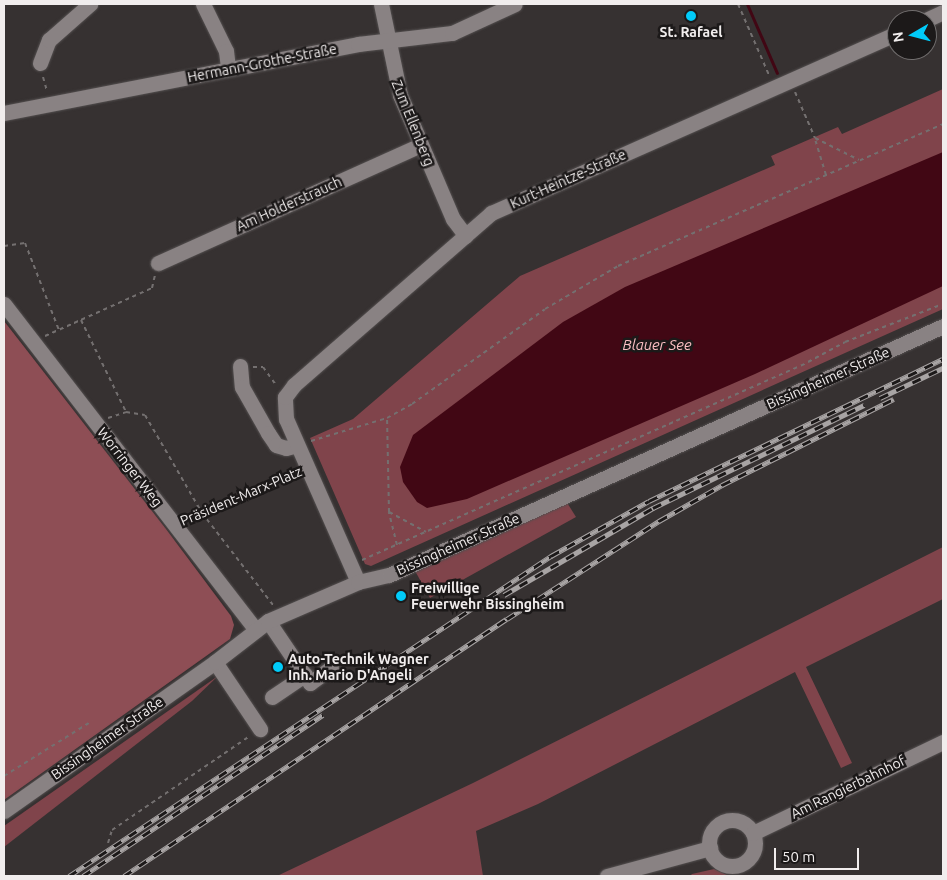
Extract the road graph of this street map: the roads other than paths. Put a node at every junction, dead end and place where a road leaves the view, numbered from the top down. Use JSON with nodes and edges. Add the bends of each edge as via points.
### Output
{"nodes":[{"id":1,"x":90,"y":4,"type":"edge"},
{"id":2,"x":203,"y":4,"type":"edge"},
{"id":3,"x":381,"y":4,"type":"edge"},
{"id":4,"x":514,"y":4,"type":"edge"},
{"id":5,"x":887,"y":37,"type":"edge"},
{"id":6,"x":390,"y":42,"type":"junction"},
{"id":7,"x":40,"y":63,"type":"road end"},
{"id":8,"x":228,"y":68,"type":"junction"},
{"id":9,"x":4,"y":112,"type":"edge"},
{"id":10,"x":421,"y":145,"type":"junction"},
{"id":11,"x":466,"y":236,"type":"junction"},
{"id":12,"x":158,"y":263,"type":"road end"},
{"id":13,"x":4,"y":304,"type":"edge"},
{"id":14,"x":943,"y":326,"type":"edge"},
{"id":15,"x":240,"y":366,"type":"road end"},
{"id":16,"x":285,"y":397,"type":"joint"},
{"id":17,"x":297,"y":445,"type":"junction"},
{"id":18,"x":358,"y":582,"type":"junction"},
{"id":19,"x":268,"y":622,"type":"junction"},
{"id":20,"x":215,"y":662,"type":"junction"},
{"id":21,"x":331,"y":668,"type":"dead end"},
{"id":22,"x":304,"y":675,"type":"junction"},
{"id":23,"x":272,"y":697,"type":"dead end"},
{"id":24,"x":260,"y":729,"type":"road end"},
{"id":25,"x":943,"y":742,"type":"edge"},
{"id":26,"x":4,"y":811,"type":"edge"},
{"id":27,"x":753,"y":833,"type":"junction"},
{"id":28,"x":710,"y":848,"type":"junction"},
{"id":29,"x":745,"y":870,"type":"edge"},
{"id":30,"x":607,"y":876,"type":"edge"}],
"edges":[{"from":1,"to":7,"type":"street","via":[[49,40]]},
{"from":2,"to":8,"type":"street","via":[[226,51]]},
{"from":3,"to":6,"type":"street","name":"Zum Ellenberg"},
{"from":4,"to":6,"type":"street","name":"Hermann-Grothe-Straße","via":[[452,33]]},
{"from":5,"to":11,"type":"street","name":"Kurt-Heintze-Straße","via":[[491,214]]},
{"from":6,"to":8,"type":"street","name":"Hermann-Grothe-Straße","via":[[358,44]]},
{"from":6,"to":10,"type":"street","name":"Zum Ellenberg","via":[[395,78]]},
{"from":8,"to":9,"type":"street","name":"Hermann-Grothe-Straße"},
{"from":10,"to":11,"type":"street","name":"Zum Ellenberg","via":[[453,219]]},
{"from":10,"to":12,"type":"street","name":"Am Holderstrauch"},
{"from":11,"to":16,"type":"street","name":"Kurt-Heintze-Straße","via":[[294,385]]},
{"from":13,"to":19,"type":"street","name":"Worringer Weg","via":[[174,525]]},
{"from":14,"to":18,"type":"street","name":"Bissingheimer Straße","via":[[389,575]]},
{"from":15,"to":17,"type":"street","name":"Präsident-Marx-Platz","via":[[242,386],[268,433],[276,444],[286,448]]},
{"from":16,"to":17,"type":"street","name":"Präsident-Marx-Platz","via":[[286,420]]},
{"from":17,"to":18,"type":"street","name":"Präsident-Marx-Platz"},
{"from":18,"to":19,"type":"street","name":"Bissingheimer Straße"},
{"from":19,"to":20,"type":"street","name":"Bissingheimer Straße"},
{"from":19,"to":22,"type":"street","name":"Worringer Weg"},
{"from":20,"to":24,"type":"street"},
{"from":20,"to":26,"type":"street","name":"Bissingheimer Straße"},
{"from":21,"to":22,"type":"street","via":[[310,683]]},
{"from":22,"to":23,"type":"street"},
{"from":25,"to":27,"type":"street","name":"Am Rangierbahnhof"},
{"from":27,"to":28,"type":"street","via":[[745,824],[728,821],[713,831]]},
{"from":27,"to":29,"type":"street","via":[[754,851]]},
{"from":28,"to":29,"type":"street","via":[[715,859]]},
{"from":28,"to":30,"type":"street"}]}
